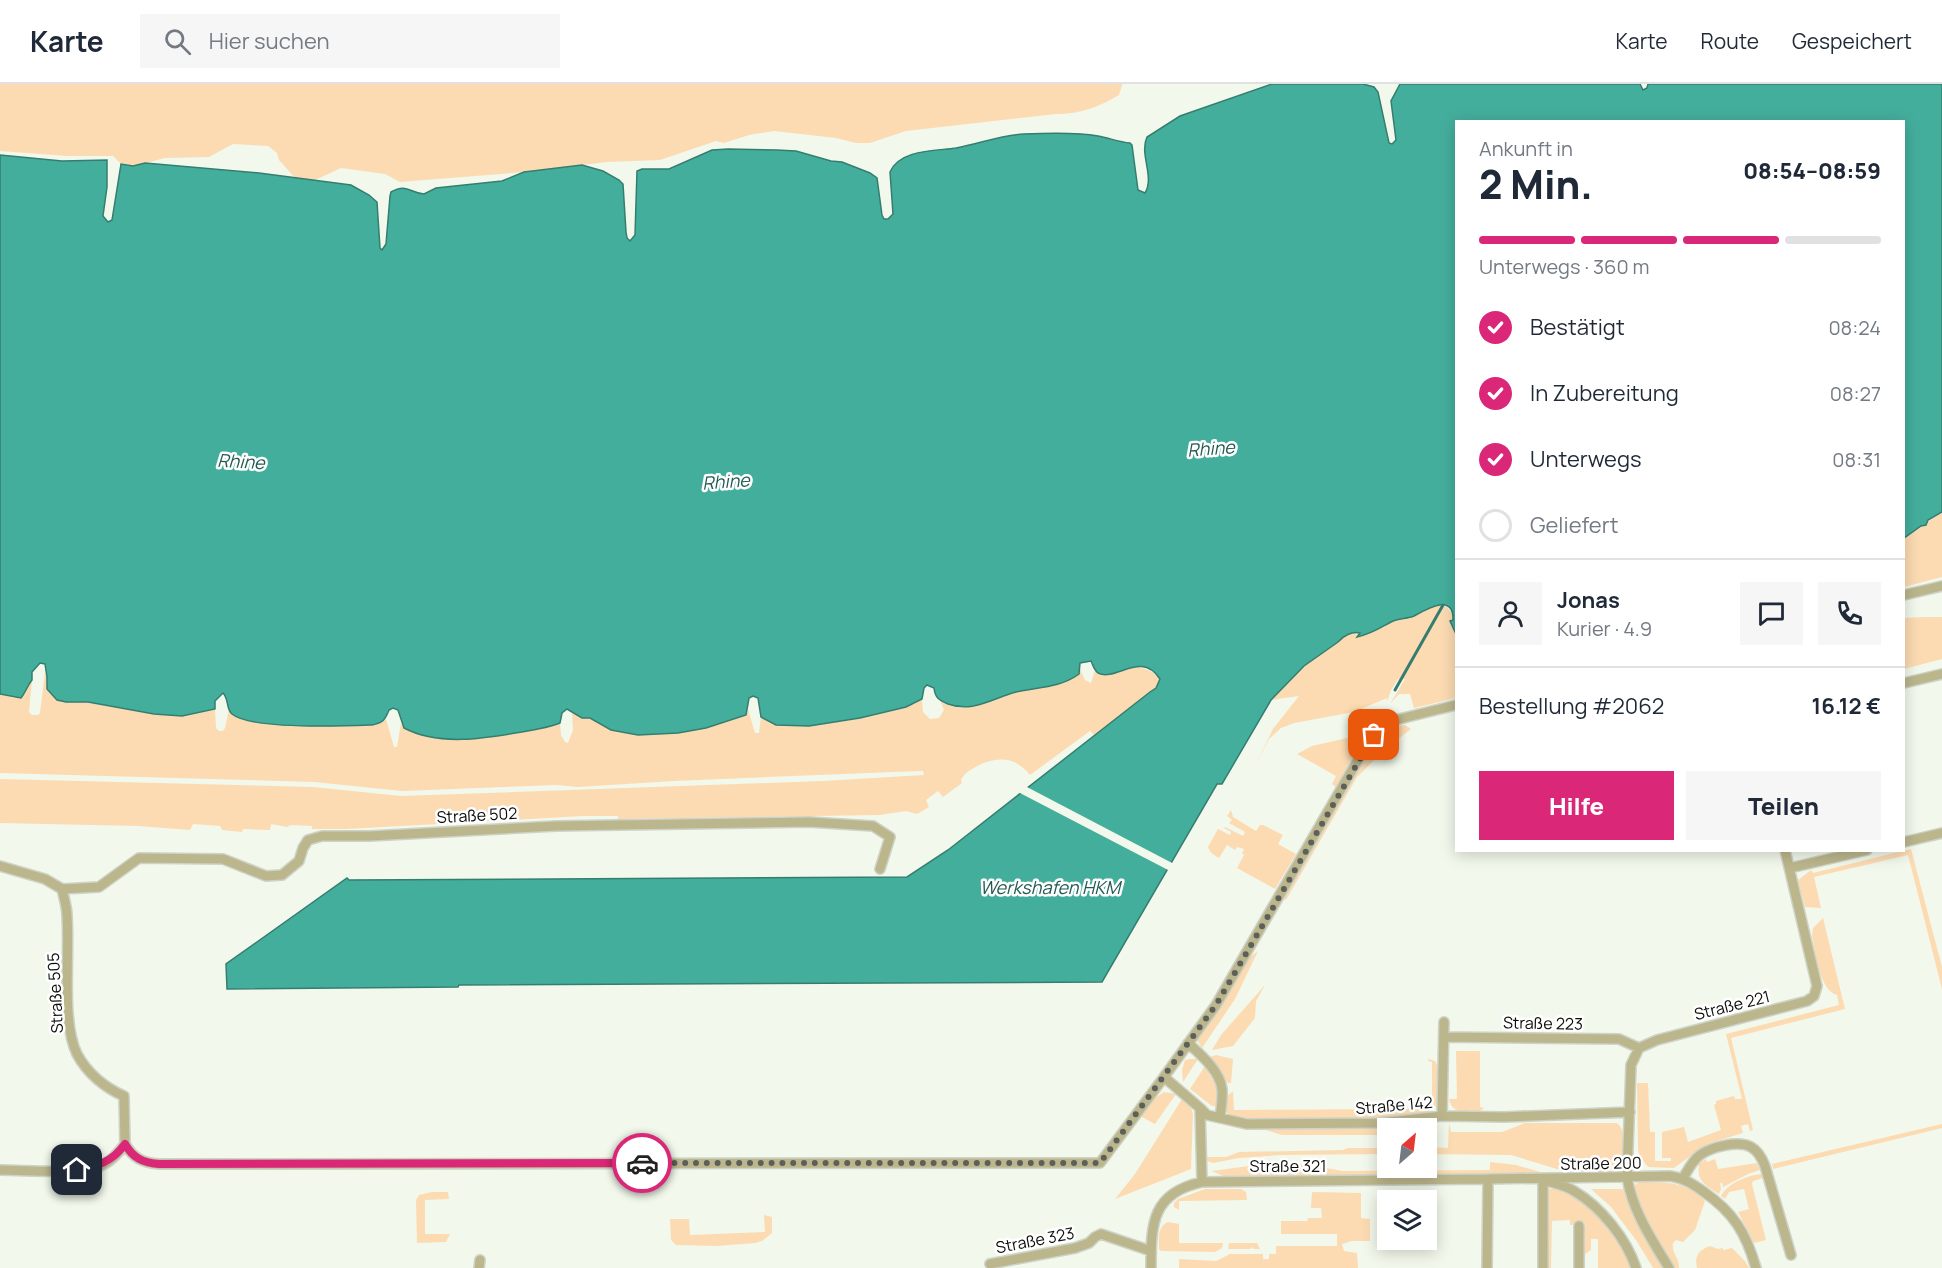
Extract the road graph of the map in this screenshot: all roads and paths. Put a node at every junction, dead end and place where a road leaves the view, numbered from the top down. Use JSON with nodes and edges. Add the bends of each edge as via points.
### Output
{"nodes":[{"id":1,"x":1942,"y":586,"type":"edge"},
{"id":2,"x":1905,"y":595,"type":"edge"},
{"id":3,"x":1942,"y":674,"type":"edge"},
{"id":4,"x":1905,"y":683,"type":"edge"},
{"id":5,"x":1455,"y":705,"type":"edge"},
{"id":6,"x":1942,"y":833,"type":"edge"},
{"id":7,"x":1905,"y":842,"type":"edge"},
{"id":8,"x":1786,"y":852,"type":"edge"},
{"id":9,"x":1858,"y":852,"type":"edge"},
{"id":10,"x":0,"y":866,"type":"edge"},
{"id":11,"x":1790,"y":868,"type":"junction"},
{"id":12,"x":880,"y":869,"type":"dead end"},
{"id":13,"x":62,"y":889,"type":"junction"},
{"id":14,"x":1444,"y":1022,"type":"dead end"},
{"id":15,"x":1444,"y":1037,"type":"junction"},
{"id":16,"x":1188,"y":1043,"type":"junction"},
{"id":17,"x":1640,"y":1048,"type":"junction"},
{"id":18,"x":1164,"y":1077,"type":"junction"},
{"id":19,"x":1200,"y":1108,"type":"junction"},
{"id":20,"x":1630,"y":1112,"type":"junction"},
{"id":21,"x":1442,"y":1116,"type":"junction"},
{"id":22,"x":1220,"y":1118,"type":"junction"},
{"id":23,"x":125,"y":1144,"type":"junction"},
{"id":24,"x":0,"y":1170,"type":"edge"},
{"id":25,"x":1627,"y":1178,"type":"junction"},
{"id":26,"x":1683,"y":1178,"type":"junction"},
{"id":27,"x":1488,"y":1179,"type":"junction"},
{"id":28,"x":1543,"y":1180,"type":"junction"},
{"id":29,"x":1202,"y":1182,"type":"junction"},
{"id":30,"x":1579,"y":1226,"type":"dead end"},
{"id":31,"x":1151,"y":1251,"type":"junction"},
{"id":32,"x":1791,"y":1255,"type":"dead end"},
{"id":33,"x":990,"y":1264,"type":"dead end"},
{"id":34,"x":1151,"y":1268,"type":"edge"},
{"id":35,"x":1487,"y":1268,"type":"edge"},
{"id":36,"x":1543,"y":1268,"type":"edge"},
{"id":37,"x":1579,"y":1268,"type":"edge"},
{"id":38,"x":1636,"y":1268,"type":"edge"},
{"id":39,"x":1669,"y":1268,"type":"edge"},
{"id":40,"x":1756,"y":1268,"type":"edge"}],
"edges":[{"from":1,"to":2,"type":"street"},
{"from":3,"to":4,"type":"street"},
{"from":5,"to":16,"type":"street","via":[[1383,723],[1216,1005]]},
{"from":6,"to":7,"type":"street"},
{"from":8,"to":11,"type":"street","name":"Straße 221"},
{"from":9,"to":11,"type":"street"},
{"from":10,"to":13,"type":"street","via":[[45,879]]},
{"from":11,"to":17,"type":"street","name":"Straße 221","via":[[1817,986],[1814,996]]},
{"from":12,"to":13,"type":"street","name":"Straße 502","via":[[890,837],[873,826],[809,822],[556,825],[322,836],[308,840],[299,861],[282,875],[266,876],[223,859],[139,858],[99,887]]},
{"from":13,"to":23,"type":"street","name":"Straße 505","via":[[67,914],[69,1018],[74,1042],[77,1053],[100,1083],[124,1096]]},
{"from":14,"to":15,"type":"street"},
{"from":15,"to":17,"type":"street","name":"Straße 223","via":[[1619,1039]]},
{"from":15,"to":21,"type":"street"},
{"from":16,"to":18,"type":"street"},
{"from":16,"to":22,"type":"street","via":[[1221,1081]]},
{"from":17,"to":20,"type":"street","via":[[1631,1065]]},
{"from":18,"to":19,"type":"street","name":"Straße 142"},
{"from":18,"to":23,"type":"street","via":[[1100,1163],[159,1164],[131,1155]]},
{"from":19,"to":22,"type":"street","name":"Straße 142","via":[[1206,1115]]},
{"from":19,"to":29,"type":"street"},
{"from":20,"to":21,"type":"street","name":"Straße 142"},
{"from":20,"to":25,"type":"street"},
{"from":21,"to":22,"type":"street","name":"Straße 142","via":[[1380,1124],[1247,1124]]},
{"from":23,"to":24,"type":"street","via":[[117,1155],[101,1165],[77,1170]]},
{"from":25,"to":26,"type":"street","name":"Straße 200"},
{"from":25,"to":28,"type":"street","name":"Straße 200"},
{"from":25,"to":39,"type":"street","via":[[1639,1214]]},
{"from":26,"to":32,"type":"street","via":[[1700,1155],[1714,1148],[1750,1146],[1760,1154],[1765,1166]]},
{"from":26,"to":40,"type":"street","via":[[1732,1216]]},
{"from":27,"to":28,"type":"street","name":"Straße 200"},
{"from":27,"to":29,"type":"street","name":"Straße 321"},
{"from":27,"to":35,"type":"street"},
{"from":28,"to":36,"type":"street"},
{"from":28,"to":38,"type":"street","via":[[1573,1189],[1606,1218]]},
{"from":29,"to":31,"type":"street","name":"Straße 321","via":[[1170,1194],[1161,1204],[1152,1231]]},
{"from":30,"to":37,"type":"street"},
{"from":31,"to":33,"type":"street","name":"Straße 323","via":[[1101,1234],[1075,1248]]},
{"from":31,"to":34,"type":"street","name":"Straße 321"}]}
